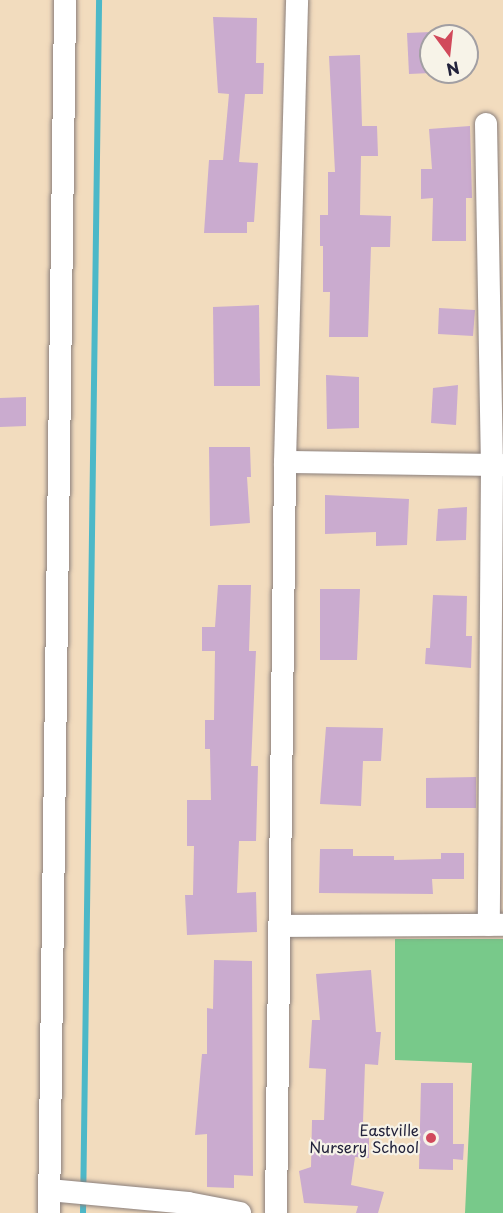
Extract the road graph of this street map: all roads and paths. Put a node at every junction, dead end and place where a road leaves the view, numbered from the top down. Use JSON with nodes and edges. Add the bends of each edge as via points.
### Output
{"nodes":[{"id":1,"x":65,"y":0,"type":"edge"},
{"id":2,"x":297,"y":0,"type":"edge"},
{"id":3,"x":486,"y":124,"type":"dead end"},
{"id":4,"x":285,"y":462,"type":"junction"},
{"id":5,"x":498,"y":465,"type":"edge"},
{"id":6,"x":496,"y":925,"type":"edge"},
{"id":7,"x":281,"y":926,"type":"junction"},
{"id":8,"x":55,"y":1191,"type":"junction"},
{"id":9,"x":49,"y":1213,"type":"edge"},
{"id":10,"x":240,"y":1213,"type":"edge"},
{"id":11,"x":276,"y":1213,"type":"edge"}],
"edges":[{"from":1,"to":8,"type":"street"},
{"from":2,"to":4,"type":"street"},
{"from":3,"to":5,"type":"street"},
{"from":4,"to":5,"type":"street"},
{"from":4,"to":7,"type":"street"},
{"from":5,"to":6,"type":"street"},
{"from":6,"to":7,"type":"street"},
{"from":7,"to":11,"type":"street"},
{"from":8,"to":9,"type":"street"},
{"from":8,"to":10,"type":"street","via":[[123,1196]]}]}
